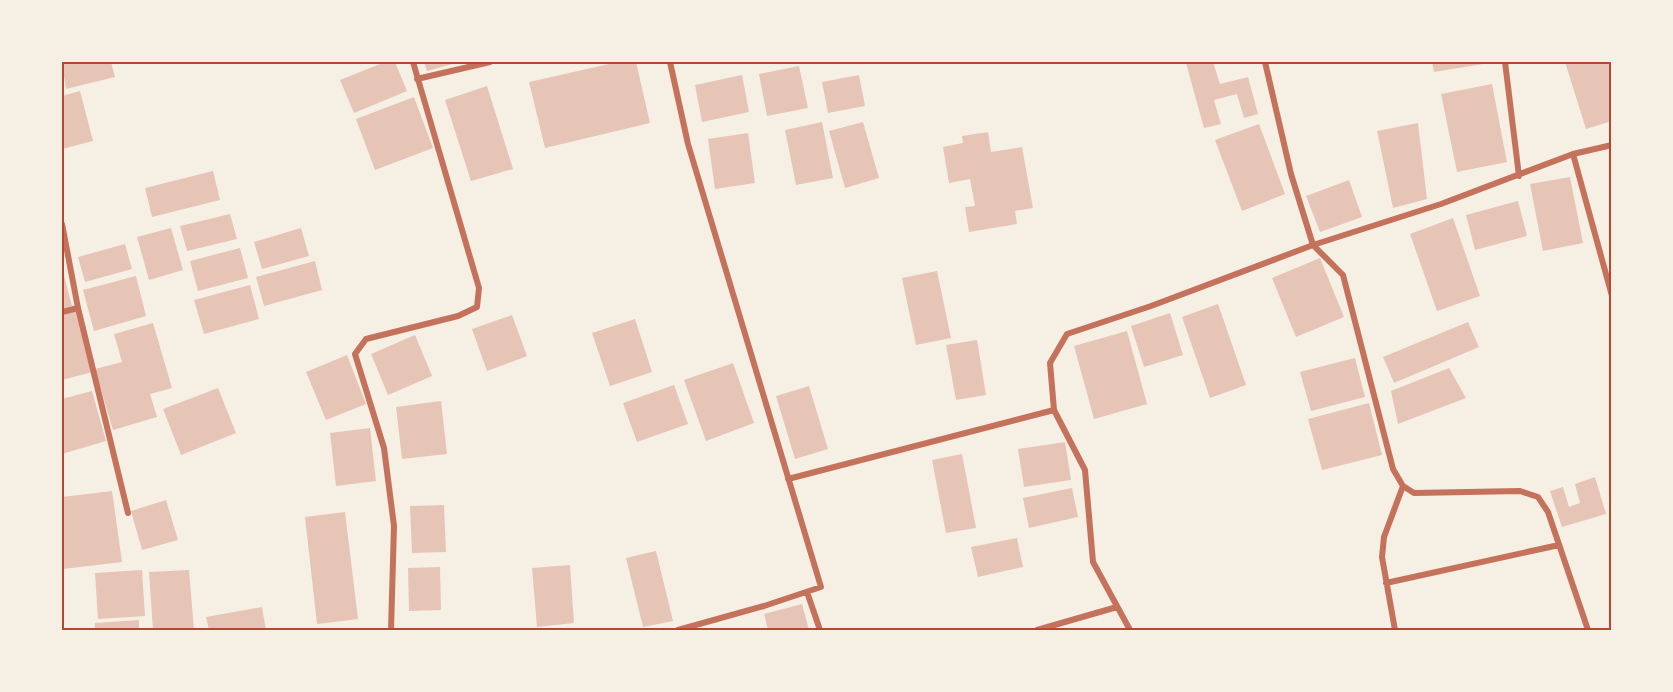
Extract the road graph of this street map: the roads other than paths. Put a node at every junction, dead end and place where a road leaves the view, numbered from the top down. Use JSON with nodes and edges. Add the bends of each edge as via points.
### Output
{"nodes":[{"id":1,"x":413,"y":62,"type":"edge"},
{"id":2,"x":490,"y":62,"type":"edge"},
{"id":3,"x":670,"y":62,"type":"edge"},
{"id":4,"x":1265,"y":62,"type":"edge"},
{"id":5,"x":1505,"y":62,"type":"edge"},
{"id":6,"x":417,"y":79,"type":"junction"},
{"id":7,"x":1611,"y":145,"type":"edge"},
{"id":8,"x":1573,"y":154,"type":"junction"},
{"id":9,"x":1519,"y":176,"type":"junction"},
{"id":10,"x":62,"y":224,"type":"edge"},
{"id":11,"x":1313,"y":245,"type":"junction"},
{"id":12,"x":1611,"y":296,"type":"edge"},
{"id":13,"x":78,"y":308,"type":"junction"},
{"id":14,"x":62,"y":312,"type":"edge"},
{"id":15,"x":1054,"y":410,"type":"junction"},
{"id":16,"x":788,"y":479,"type":"junction"},
{"id":17,"x":1403,"y":486,"type":"junction"},
{"id":18,"x":128,"y":513,"type":"dead end"},
{"id":19,"x":1559,"y":545,"type":"junction"},
{"id":20,"x":1386,"y":583,"type":"junction"},
{"id":21,"x":807,"y":592,"type":"junction"},
{"id":22,"x":1117,"y":607,"type":"junction"},
{"id":23,"x":391,"y":630,"type":"edge"},
{"id":24,"x":678,"y":630,"type":"edge"},
{"id":25,"x":820,"y":630,"type":"edge"},
{"id":26,"x":1037,"y":630,"type":"edge"},
{"id":27,"x":1130,"y":630,"type":"edge"},
{"id":28,"x":1395,"y":630,"type":"edge"},
{"id":29,"x":1588,"y":630,"type":"edge"}],
"edges":[{"from":1,"to":6,"type":"street"},
{"from":2,"to":6,"type":"street"},
{"from":3,"to":16,"type":"street","via":[[688,144]]},
{"from":4,"to":11,"type":"street","via":[[1291,174]]},
{"from":5,"to":9,"type":"street"},
{"from":6,"to":23,"type":"street","via":[[479,288],[477,307],[459,316],[366,339],[355,354],[384,448],[394,526]]},
{"from":7,"to":8,"type":"street"},
{"from":8,"to":9,"type":"street"},
{"from":8,"to":12,"type":"street"},
{"from":9,"to":11,"type":"street"},
{"from":10,"to":13,"type":"street"},
{"from":11,"to":15,"type":"street","via":[[1067,334],[1050,363]]},
{"from":11,"to":17,"type":"street","via":[[1343,275],[1394,470]]},
{"from":13,"to":14,"type":"street"},
{"from":13,"to":18,"type":"street"},
{"from":15,"to":16,"type":"street"},
{"from":15,"to":22,"type":"street","via":[[1085,470],[1093,562]]},
{"from":16,"to":21,"type":"street","via":[[821,586]]},
{"from":17,"to":19,"type":"street","via":[[1414,493],[1520,491],[1538,497],[1548,512]]},
{"from":17,"to":20,"type":"street","via":[[1384,537]]},
{"from":19,"to":20,"type":"street"},
{"from":19,"to":29,"type":"street"},
{"from":20,"to":28,"type":"street"},
{"from":21,"to":24,"type":"street"},
{"from":21,"to":25,"type":"street"},
{"from":22,"to":26,"type":"street"},
{"from":22,"to":27,"type":"street"}]}
